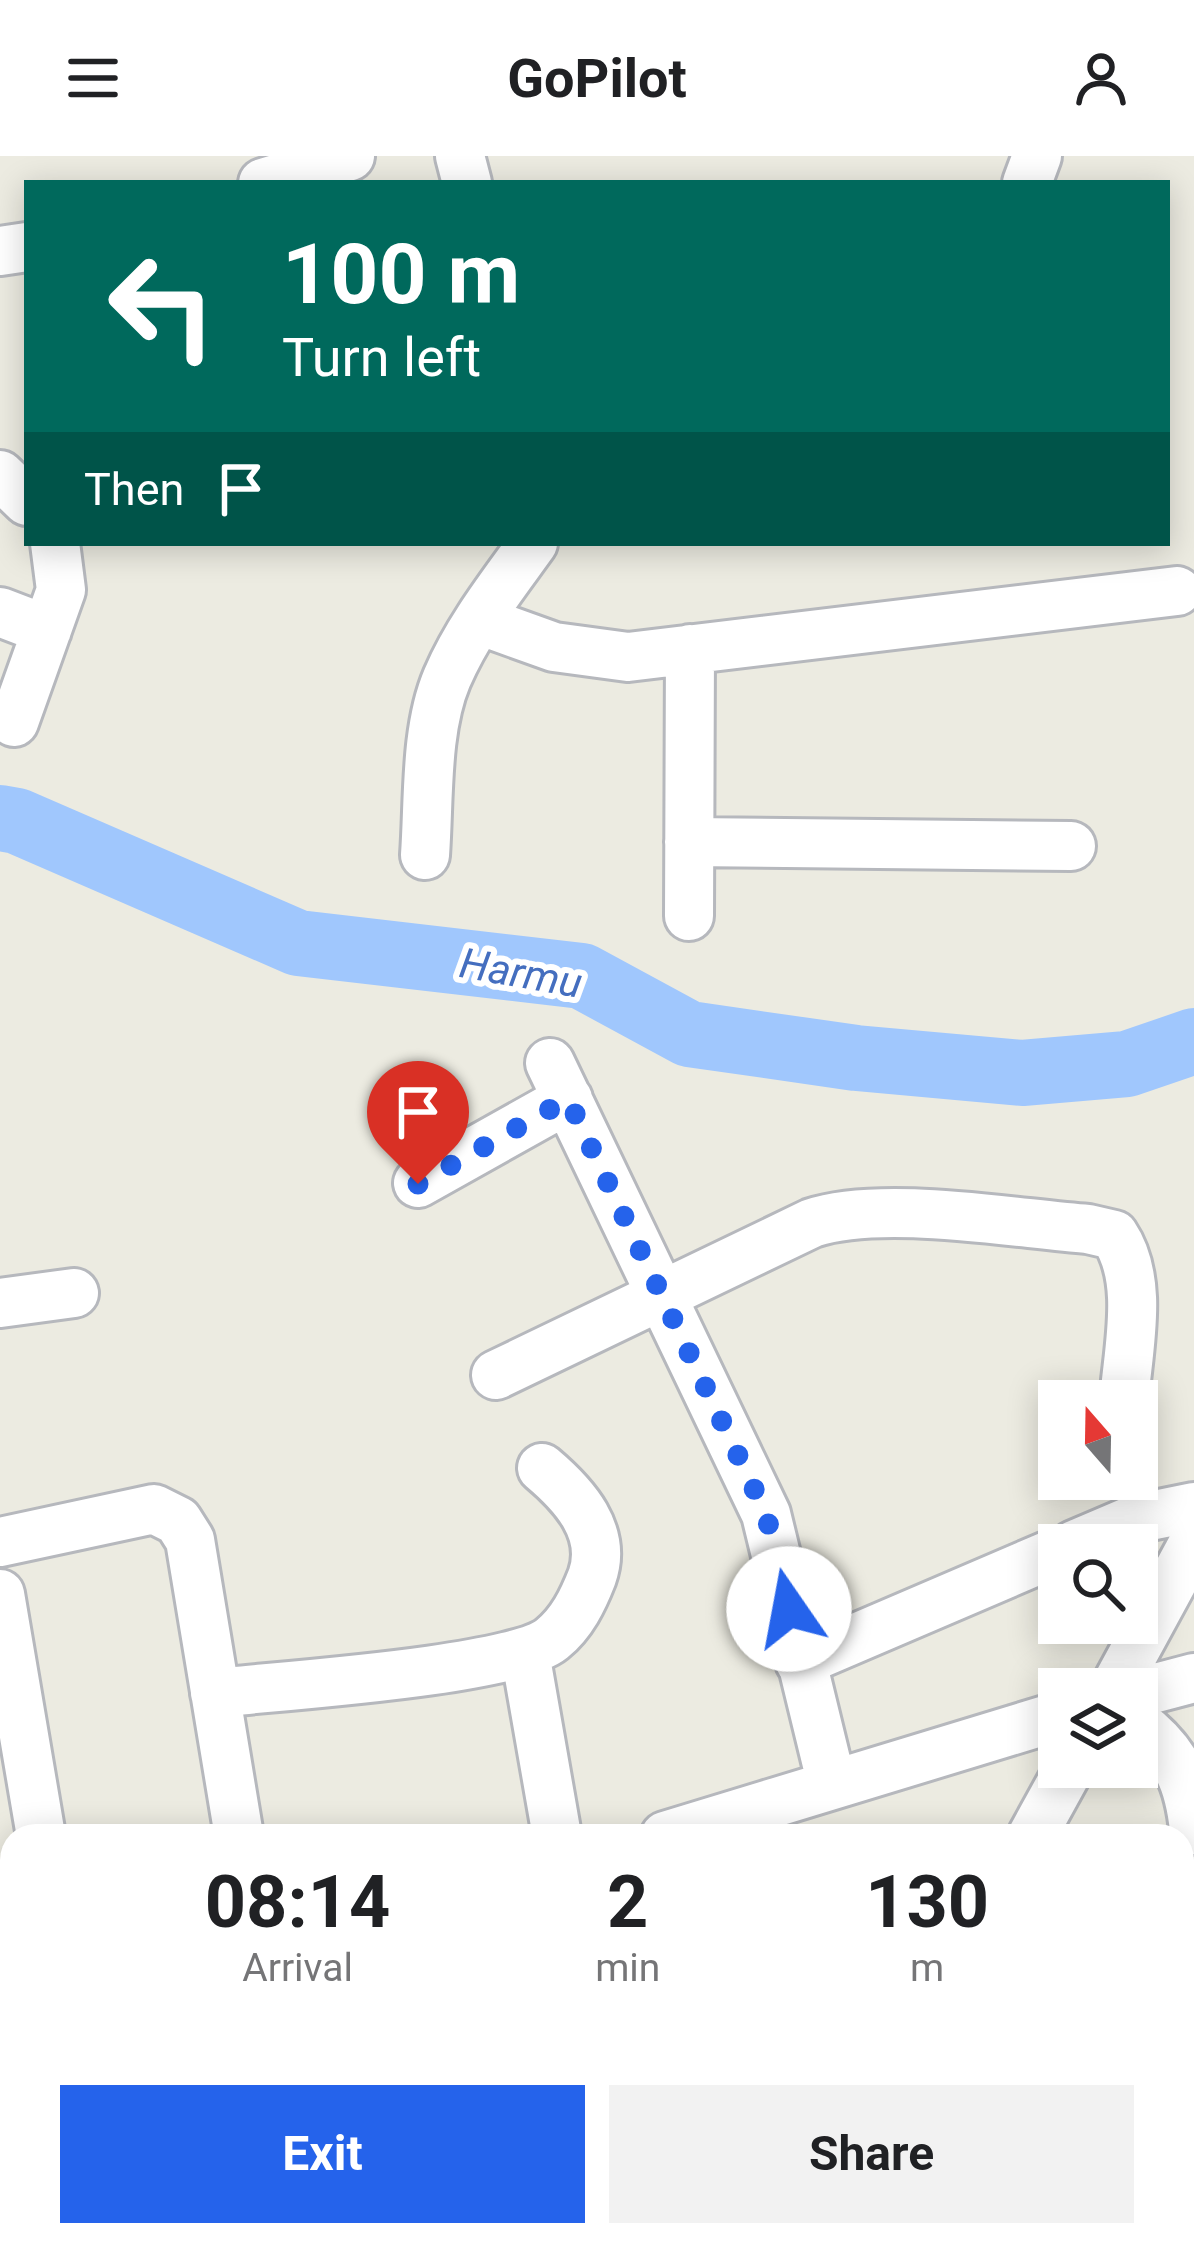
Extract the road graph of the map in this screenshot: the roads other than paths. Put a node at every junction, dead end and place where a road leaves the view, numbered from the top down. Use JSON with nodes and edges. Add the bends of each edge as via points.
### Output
{"nodes":[{"id":1,"x":350,"y":156,"type":"edge"},
{"id":2,"x":273,"y":180,"type":"edge"},
{"id":3,"x":0,"y":475,"type":"edge"},
{"id":4,"x":24,"y":498,"type":"edge"},
{"id":5,"x":55,"y":546,"type":"edge"},
{"id":6,"x":531,"y":546,"type":"edge"},
{"id":7,"x":1178,"y":592,"type":"dead end"},
{"id":8,"x":0,"y":612,"type":"edge"},
{"id":9,"x":479,"y":620,"type":"junction"},
{"id":10,"x":47,"y":630,"type":"junction"},
{"id":11,"x":690,"y":649,"type":"junction"},
{"id":12,"x":14,"y":722,"type":"dead end"},
{"id":13,"x":689,"y":842,"type":"junction"},
{"id":14,"x":1071,"y":846,"type":"dead end"},
{"id":15,"x":425,"y":855,"type":"dead end"},
{"id":16,"x":689,"y":916,"type":"dead end"},
{"id":17,"x":418,"y":1184,"type":"dead end"},
{"id":18,"x":74,"y":1293,"type":"dead end"},
{"id":19,"x":662,"y":1294,"type":"junction"},
{"id":20,"x":0,"y":1303,"type":"edge"},
{"id":21,"x":496,"y":1376,"type":"dead end"},
{"id":22,"x":1125,"y":1380,"type":"edge"},
{"id":23,"x":542,"y":1468,"type":"dead end"},
{"id":24,"x":1194,"y":1507,"type":"edge"},
{"id":25,"x":1128,"y":1524,"type":"edge"},
{"id":26,"x":0,"y":1542,"type":"edge"},
{"id":27,"x":1194,"y":1542,"type":"edge"},
{"id":28,"x":1038,"y":1561,"type":"edge"},
{"id":29,"x":0,"y":1594,"type":"edge"},
{"id":30,"x":525,"y":1653,"type":"junction"},
{"id":31,"x":800,"y":1662,"type":"junction"},
{"id":32,"x":1125,"y":1668,"type":"edge"},
{"id":33,"x":1194,"y":1678,"type":"edge"},
{"id":34,"x":1158,"y":1687,"type":"edge"},
{"id":35,"x":215,"y":1694,"type":"junction"},
{"id":36,"x":1038,"y":1722,"type":"edge"},
{"id":37,"x":1158,"y":1738,"type":"edge"},
{"id":38,"x":832,"y":1785,"type":"junction"},
{"id":39,"x":1058,"y":1788,"type":"edge"},
{"id":40,"x":39,"y":1824,"type":"edge"},
{"id":41,"x":237,"y":1824,"type":"edge"},
{"id":42,"x":555,"y":1824,"type":"edge"},
{"id":43,"x":707,"y":1824,"type":"edge"},
{"id":44,"x":1039,"y":1824,"type":"edge"},
{"id":45,"x":1193,"y":1824,"type":"edge"}],
"edges":[{"from":1,"to":2,"type":"street"},
{"from":3,"to":4,"type":"street"},
{"from":5,"to":10,"type":"street","via":[[62,590]]},
{"from":6,"to":9,"type":"street"},
{"from":7,"to":11,"type":"street"},
{"from":8,"to":10,"type":"street"},
{"from":9,"to":11,"type":"street","via":[[587,654]]},
{"from":9,"to":15,"type":"street","via":[[446,681]]},
{"from":10,"to":12,"type":"street"},
{"from":11,"to":13,"type":"street"},
{"from":13,"to":14,"type":"street"},
{"from":13,"to":16,"type":"street"},
{"from":17,"to":19,"type":"street","via":[[559,1081]]},
{"from":18,"to":20,"type":"street"},
{"from":19,"to":21,"type":"street"},
{"from":19,"to":22,"type":"street","via":[[844,1213],[1088,1229],[1114,1235],[1132,1274]]},
{"from":19,"to":31,"type":"street","via":[[766,1514]]},
{"from":23,"to":30,"type":"street","via":[[572,1494],[592,1527],[596,1564],[582,1604],[551,1640]]},
{"from":24,"to":25,"type":"street"},
{"from":26,"to":35,"type":"street","via":[[154,1509],[178,1521],[190,1540]]},
{"from":27,"to":32,"type":"street"},
{"from":28,"to":31,"type":"street"},
{"from":29,"to":40,"type":"street"},
{"from":30,"to":35,"type":"street"},
{"from":30,"to":42,"type":"street"},
{"from":31,"to":38,"type":"street"},
{"from":33,"to":34,"type":"street"},
{"from":35,"to":41,"type":"street"},
{"from":36,"to":38,"type":"street"},
{"from":37,"to":45,"type":"street","via":[[1178,1762]]},
{"from":38,"to":43,"type":"street"},
{"from":39,"to":44,"type":"street"}]}
